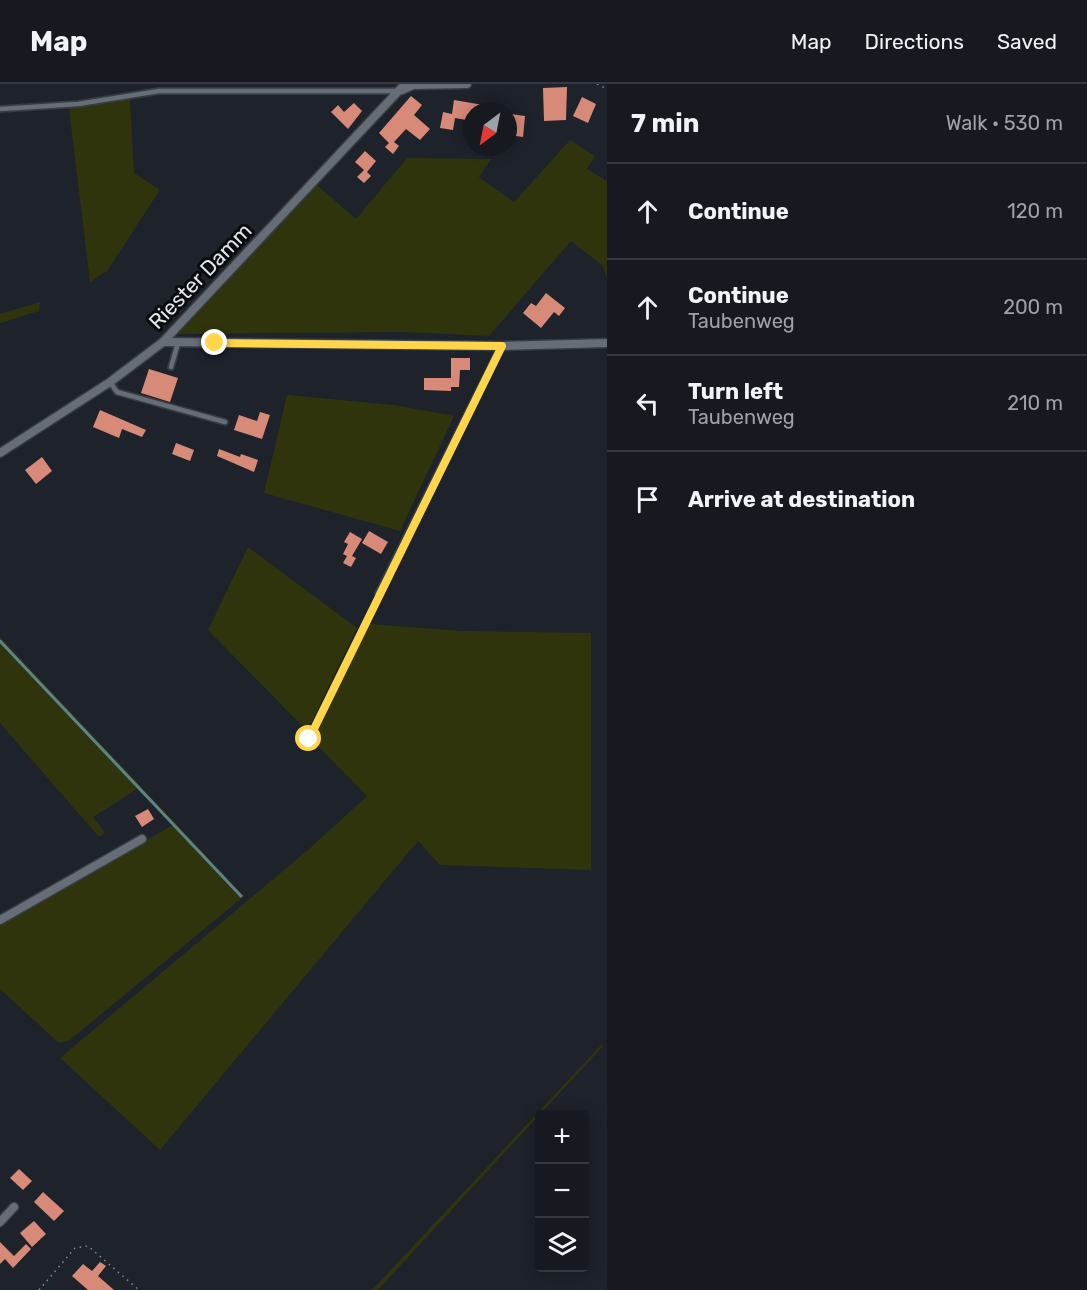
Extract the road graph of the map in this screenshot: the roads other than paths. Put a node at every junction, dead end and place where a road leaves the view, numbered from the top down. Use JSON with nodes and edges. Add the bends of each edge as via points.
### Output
{"nodes":[{"id":1,"x":405,"y":84,"type":"edge"},
{"id":2,"x":467,"y":84,"type":"edge"},
{"id":3,"x":399,"y":91,"type":"junction"},
{"id":4,"x":0,"y":109,"type":"edge"},
{"id":5,"x":163,"y":342,"type":"junction"},
{"id":6,"x":178,"y":343,"type":"junction"},
{"id":7,"x":607,"y":343,"type":"edge"},
{"id":8,"x":502,"y":346,"type":"junction"},
{"id":9,"x":171,"y":367,"type":"dead end"},
{"id":10,"x":110,"y":382,"type":"junction"},
{"id":11,"x":225,"y":422,"type":"dead end"},
{"id":12,"x":0,"y":453,"type":"edge"},
{"id":13,"x":378,"y":594,"type":"road end"},
{"id":14,"x":142,"y":839,"type":"dead end"},
{"id":15,"x":0,"y":920,"type":"edge"},
{"id":16,"x":14,"y":1207,"type":"dead end"},
{"id":17,"x":0,"y":1222,"type":"edge"}],
"edges":[{"from":1,"to":3,"type":"street","name":"Riester Damm"},
{"from":2,"to":3,"type":"street","via":[[413,85]]},
{"from":3,"to":4,"type":"lane","via":[[159,91],[78,104]]},
{"from":3,"to":5,"type":"street","name":"Riester Damm"},
{"from":5,"to":6,"type":"street"},
{"from":5,"to":10,"type":"street","name":"Riester Damm"},
{"from":6,"to":8,"type":"street"},
{"from":6,"to":9,"type":"lane"},
{"from":7,"to":8,"type":"street"},
{"from":8,"to":13,"type":"lane"},
{"from":10,"to":11,"type":"lane","via":[[117,392]]},
{"from":10,"to":12,"type":"street","name":"Riester Damm"},
{"from":14,"to":15,"type":"street"},
{"from":16,"to":17,"type":"street"}]}
